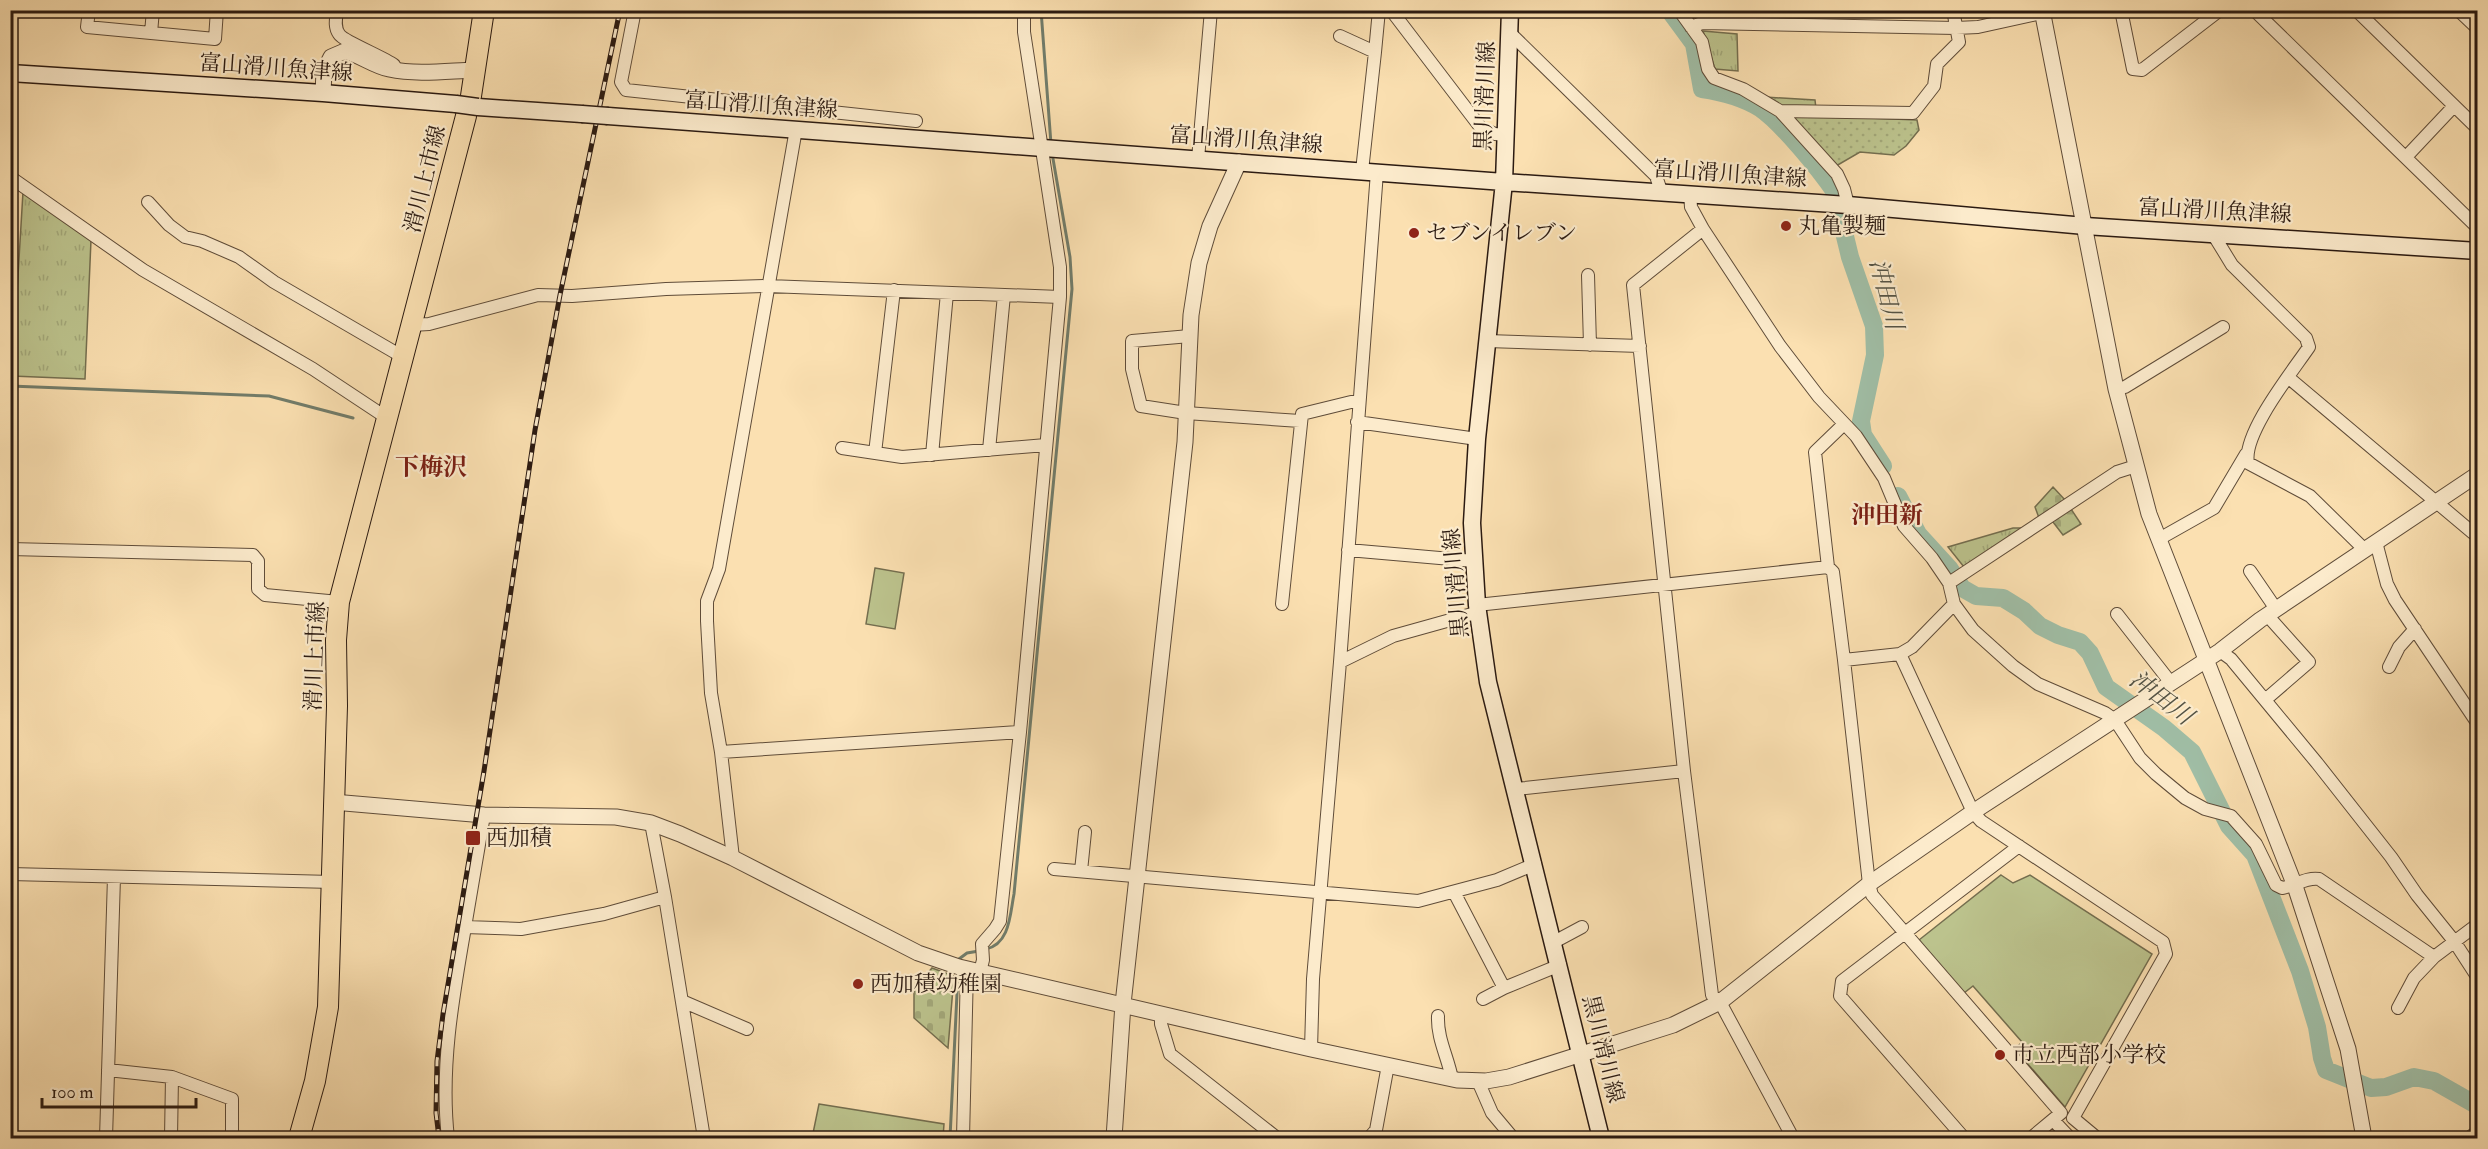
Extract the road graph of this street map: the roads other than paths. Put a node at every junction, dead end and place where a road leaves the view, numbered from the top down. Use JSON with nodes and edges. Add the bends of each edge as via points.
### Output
{"nodes":[{"id":1,"x":89,"y":10,"type":"edge"},
{"id":2,"x":153,"y":10,"type":"edge"},
{"id":3,"x":217,"y":10,"type":"edge"},
{"id":4,"x":337,"y":10,"type":"edge"},
{"id":5,"x":484,"y":10,"type":"edge"},
{"id":6,"x":635,"y":10,"type":"edge"},
{"id":7,"x":1024,"y":10,"type":"edge"},
{"id":8,"x":1211,"y":10,"type":"edge"},
{"id":9,"x":1379,"y":10,"type":"edge"},
{"id":10,"x":1391,"y":10,"type":"edge"},
{"id":11,"x":1509,"y":10,"type":"edge"},
{"id":12,"x":1679,"y":10,"type":"edge"},
{"id":13,"x":1953,"y":10,"type":"edge"},
{"id":14,"x":2121,"y":10,"type":"edge"},
{"id":15,"x":2220,"y":10,"type":"edge"},
{"id":16,"x":2254,"y":10,"type":"edge"},
{"id":17,"x":2356,"y":10,"type":"edge"},
{"id":18,"x":2458,"y":10,"type":"edge"},
{"id":19,"x":2046,"y":11,"type":"edge"},
{"id":20,"x":1691,"y":27,"type":"junction"},
{"id":21,"x":1956,"y":28,"type":"junction"},
{"id":22,"x":2478,"y":29,"type":"edge"},
{"id":23,"x":152,"y":33,"type":"junction"},
{"id":24,"x":1510,"y":33,"type":"junction"},
{"id":25,"x":1340,"y":36,"type":"dead end"},
{"id":26,"x":1375,"y":52,"type":"junction"},
{"id":27,"x":396,"y":70,"type":"junction"},
{"id":28,"x":474,"y":70,"type":"junction"},
{"id":29,"x":10,"y":73,"type":"edge"},
{"id":30,"x":323,"y":93,"type":"junction"},
{"id":31,"x":471,"y":96,"type":"dead end"},
{"id":32,"x":2454,"y":106,"type":"junction"},
{"id":33,"x":1780,"y":111,"type":"junction"},
{"id":34,"x":466,"y":116,"type":"dead end"},
{"id":35,"x":916,"y":121,"type":"dead end"},
{"id":36,"x":796,"y":129,"type":"junction"},
{"id":37,"x":2478,"y":129,"type":"edge"},
{"id":38,"x":1506,"y":135,"type":"junction"},
{"id":39,"x":1040,"y":147,"type":"junction"},
{"id":40,"x":2406,"y":157,"type":"junction"},
{"id":41,"x":1198,"y":159,"type":"junction"},
{"id":42,"x":1239,"y":162,"type":"junction"},
{"id":43,"x":1369,"y":172,"type":"junction"},
{"id":44,"x":10,"y":177,"type":"edge"},
{"id":45,"x":1504,"y":182,"type":"junction"},
{"id":46,"x":1661,"y":191,"type":"junction"},
{"id":47,"x":1690,"y":193,"type":"junction"},
{"id":48,"x":148,"y":202,"type":"dead end"},
{"id":49,"x":1848,"y":205,"type":"junction"},
{"id":50,"x":2085,"y":226,"type":"junction"},
{"id":51,"x":2478,"y":228,"type":"edge"},
{"id":52,"x":1703,"y":230,"type":"junction"},
{"id":53,"x":2213,"y":234,"type":"junction"},
{"id":54,"x":2478,"y":251,"type":"edge"},
{"id":55,"x":1588,"y":274,"type":"dead end"},
{"id":56,"x":768,"y":286,"type":"junction"},
{"id":57,"x":894,"y":290,"type":"junction"},
{"id":58,"x":947,"y":292,"type":"junction"},
{"id":59,"x":1004,"y":295,"type":"junction"},
{"id":60,"x":1060,"y":297,"type":"junction"},
{"id":61,"x":412,"y":325,"type":"junction"},
{"id":62,"x":2223,"y":327,"type":"dead end"},
{"id":63,"x":1190,"y":336,"type":"junction"},
{"id":64,"x":1487,"y":341,"type":"junction"},
{"id":65,"x":1590,"y":345,"type":"junction"},
{"id":66,"x":1640,"y":346,"type":"junction"},
{"id":67,"x":404,"y":357,"type":"junction"},
{"id":68,"x":2289,"y":378,"type":"junction"},
{"id":69,"x":2116,"y":389,"type":"junction"},
{"id":70,"x":1358,"y":402,"type":"junction"},
{"id":71,"x":1186,"y":413,"type":"junction"},
{"id":72,"x":387,"y":418,"type":"junction"},
{"id":73,"x":1300,"y":421,"type":"junction"},
{"id":74,"x":1357,"y":422,"type":"junction"},
{"id":75,"x":1844,"y":424,"type":"junction"},
{"id":76,"x":1477,"y":439,"type":"junction"},
{"id":77,"x":1046,"y":445,"type":"junction"},
{"id":78,"x":842,"y":448,"type":"dead end"},
{"id":79,"x":989,"y":450,"type":"junction"},
{"id":80,"x":875,"y":453,"type":"junction"},
{"id":81,"x":2246,"y":454,"type":"junction"},
{"id":82,"x":932,"y":455,"type":"junction"},
{"id":83,"x":2136,"y":466,"type":"junction"},
{"id":84,"x":2478,"y":474,"type":"edge"},
{"id":85,"x":2435,"y":503,"type":"junction"},
{"id":86,"x":2473,"y":533,"type":"dead end"},
{"id":87,"x":2159,"y":539,"type":"junction"},
{"id":88,"x":2370,"y":546,"type":"junction"},
{"id":89,"x":10,"y":549,"type":"edge"},
{"id":90,"x":1347,"y":550,"type":"junction"},
{"id":91,"x":1474,"y":561,"type":"junction"},
{"id":92,"x":1828,"y":567,"type":"junction"},
{"id":93,"x":2250,"y":571,"type":"dead end"},
{"id":94,"x":1949,"y":583,"type":"junction"},
{"id":95,"x":1665,"y":585,"type":"junction"},
{"id":96,"x":339,"y":602,"type":"junction"},
{"id":97,"x":1282,"y":604,"type":"dead end"},
{"id":98,"x":1954,"y":604,"type":"junction"},
{"id":99,"x":1478,"y":609,"type":"junction"},
{"id":100,"x":2271,"y":612,"type":"junction"},
{"id":101,"x":2117,"y":614,"type":"dead end"},
{"id":102,"x":2415,"y":629,"type":"junction"},
{"id":103,"x":2220,"y":651,"type":"junction"},
{"id":104,"x":1900,"y":654,"type":"junction"},
{"id":105,"x":1844,"y":660,"type":"junction"},
{"id":106,"x":2206,"y":660,"type":"junction"},
{"id":107,"x":1340,"y":662,"type":"junction"},
{"id":108,"x":2389,"y":667,"type":"dead end"},
{"id":109,"x":2171,"y":682,"type":"junction"},
{"id":110,"x":2265,"y":699,"type":"junction"},
{"id":111,"x":2115,"y":720,"type":"junction"},
{"id":112,"x":2478,"y":724,"type":"edge"},
{"id":113,"x":1020,"y":732,"type":"junction"},
{"id":114,"x":721,"y":752,"type":"junction"},
{"id":115,"x":1684,"y":771,"type":"junction"},
{"id":116,"x":1516,"y":789,"type":"junction"},
{"id":117,"x":333,"y":802,"type":"junction"},
{"id":118,"x":1973,"y":812,"type":"junction"},
{"id":119,"x":484,"y":815,"type":"junction"},
{"id":120,"x":651,"y":823,"type":"junction"},
{"id":121,"x":1085,"y":832,"type":"dead end"},
{"id":122,"x":2019,"y":846,"type":"junction"},
{"id":123,"x":733,"y":858,"type":"junction"},
{"id":124,"x":1535,"y":864,"type":"junction"},
{"id":125,"x":1054,"y":869,"type":"dead end"},
{"id":126,"x":1081,"y":871,"type":"junction"},
{"id":127,"x":10,"y":874,"type":"edge"},
{"id":128,"x":114,"y":877,"type":"junction"},
{"id":129,"x":1138,"y":877,"type":"junction"},
{"id":130,"x":332,"y":882,"type":"junction"},
{"id":131,"x":1869,"y":884,"type":"junction"},
{"id":132,"x":2295,"y":886,"type":"junction"},
{"id":133,"x":1454,"y":892,"type":"junction"},
{"id":134,"x":1321,"y":894,"type":"junction"},
{"id":135,"x":665,"y":897,"type":"junction"},
{"id":136,"x":2478,"y":924,"type":"edge"},
{"id":137,"x":465,"y":927,"type":"junction"},
{"id":138,"x":1582,"y":927,"type":"dead end"},
{"id":139,"x":1905,"y":935,"type":"junction"},
{"id":140,"x":2454,"y":941,"type":"junction"},
{"id":141,"x":1554,"y":942,"type":"junction"},
{"id":142,"x":2434,"y":957,"type":"junction"},
{"id":143,"x":1560,"y":965,"type":"junction"},
{"id":144,"x":974,"y":970,"type":"junction"},
{"id":145,"x":2478,"y":978,"type":"edge"},
{"id":146,"x":1504,"y":988,"type":"junction"},
{"id":147,"x":1483,"y":999,"type":"dead end"},
{"id":148,"x":682,"y":1001,"type":"junction"},
{"id":149,"x":1720,"y":1002,"type":"junction"},
{"id":150,"x":1124,"y":1004,"type":"junction"},
{"id":151,"x":2398,"y":1008,"type":"dead end"},
{"id":152,"x":1161,"y":1013,"type":"junction"},
{"id":153,"x":1438,"y":1016,"type":"dead end"},
{"id":154,"x":747,"y":1029,"type":"dead end"},
{"id":155,"x":1311,"y":1049,"type":"junction"},
{"id":156,"x":1580,"y":1054,"type":"junction"},
{"id":157,"x":1388,"y":1065,"type":"junction"},
{"id":158,"x":108,"y":1070,"type":"junction"},
{"id":159,"x":172,"y":1077,"type":"junction"},
{"id":160,"x":1452,"y":1079,"type":"junction"},
{"id":161,"x":1478,"y":1081,"type":"junction"},
{"id":162,"x":2053,"y":1120,"type":"junction"},
{"id":163,"x":2478,"y":1131,"type":"edge"},
{"id":164,"x":106,"y":1138,"type":"edge"},
{"id":165,"x":171,"y":1138,"type":"edge"},
{"id":166,"x":232,"y":1138,"type":"edge"},
{"id":167,"x":299,"y":1138,"type":"edge"},
{"id":168,"x":448,"y":1138,"type":"edge"},
{"id":169,"x":704,"y":1138,"type":"edge"},
{"id":170,"x":963,"y":1138,"type":"edge"},
{"id":171,"x":1114,"y":1138,"type":"edge"},
{"id":172,"x":1277,"y":1138,"type":"edge"},
{"id":173,"x":1369,"y":1138,"type":"edge"},
{"id":174,"x":1513,"y":1138,"type":"edge"},
{"id":175,"x":1601,"y":1138,"type":"edge"},
{"id":176,"x":1793,"y":1138,"type":"edge"},
{"id":177,"x":1964,"y":1138,"type":"edge"},
{"id":178,"x":2031,"y":1138,"type":"edge"},
{"id":179,"x":2070,"y":1138,"type":"edge"},
{"id":180,"x":2097,"y":1138,"type":"edge"},
{"id":181,"x":2364,"y":1138,"type":"edge"},
{"id":182,"x":2469,"y":1138,"type":"edge"}],
"edges":[{"from":1,"to":23,"type":"street","via":[[87,27]]},
{"from":2,"to":23,"type":"street"},
{"from":3,"to":23,"type":"street","via":[[215,39]]},
{"from":4,"to":27,"type":"street","via":[[335,27],[340,37],[384,57]]},
{"from":5,"to":28,"type":"main road"},
{"from":6,"to":35,"type":"street","via":[[621,82],[626,90]]},
{"from":7,"to":39,"type":"street"},
{"from":8,"to":41,"type":"street"},
{"from":9,"to":26,"type":"street"},
{"from":10,"to":38,"type":"street","via":[[1481,128]]},
{"from":11,"to":24,"type":"main road","name":"黒川滑川線"},
{"from":12,"to":20,"type":"street"},
{"from":13,"to":21,"type":"street"},
{"from":14,"to":15,"type":"street","via":[[2133,69],[2142,70]]},
{"from":16,"to":40,"type":"street"},
{"from":17,"to":32,"type":"street"},
{"from":18,"to":22,"type":"street"},
{"from":19,"to":21,"type":"street","via":[[1978,27]]},
{"from":19,"to":50,"type":"street"},
{"from":20,"to":21,"type":"street","via":[[1702,23]]},
{"from":20,"to":33,"type":"street","via":[[1702,42],[1714,78],[1743,89]]},
{"from":21,"to":33,"type":"street","via":[[1959,42],[1937,64],[1934,86],[1913,113]]},
{"from":24,"to":38,"type":"main road","name":"黒川滑川線"},
{"from":24,"to":46,"type":"street","via":[[1656,176]]},
{"from":25,"to":26,"type":"street"},
{"from":26,"to":43,"type":"street"},
{"from":27,"to":28,"type":"street"},
{"from":27,"to":30,"type":"street","via":[[339,52],[331,57],[324,71]]},
{"from":28,"to":31,"type":"main road"},
{"from":29,"to":30,"type":"main road","name":"富山滑川魚津線"},
{"from":30,"to":36,"type":"main road","name":"富山滑川魚津線","bridge":true},
{"from":32,"to":37,"type":"street"},
{"from":32,"to":40,"type":"street"},
{"from":33,"to":49,"type":"street","via":[[1838,174]]},
{"from":34,"to":61,"type":"main road","name":"滑川上市線"},
{"from":36,"to":39,"type":"main road","name":"富山滑川魚津線"},
{"from":36,"to":56,"type":"street"},
{"from":38,"to":45,"type":"main road","name":"黒川滑川線"},
{"from":39,"to":41,"type":"main road","name":"富山滑川魚津線"},
{"from":39,"to":60,"type":"street","via":[[1060,267]]},
{"from":40,"to":51,"type":"street"},
{"from":41,"to":42,"type":"main road","name":"富山滑川魚津線"},
{"from":42,"to":43,"type":"main road","name":"富山滑川魚津線"},
{"from":42,"to":63,"type":"street","via":[[1210,226],[1199,263]]},
{"from":43,"to":45,"type":"main road","name":"富山滑川魚津線"},
{"from":43,"to":70,"type":"street"},
{"from":44,"to":72,"type":"street","via":[[143,270],[313,369]]},
{"from":45,"to":46,"type":"main road","name":"富山滑川魚津線"},
{"from":45,"to":64,"type":"main road","name":"黒川滑川線"},
{"from":46,"to":47,"type":"main road","name":"富山滑川魚津線"},
{"from":47,"to":49,"type":"main road","name":"富山滑川魚津線"},
{"from":47,"to":52,"type":"street","via":[[1691,207]]},
{"from":48,"to":67,"type":"street","via":[[185,237],[202,240],[239,257],[274,282]]},
{"from":49,"to":50,"type":"main road","name":"富山滑川魚津線"},
{"from":50,"to":53,"type":"main road","name":"富山滑川魚津線"},
{"from":50,"to":69,"type":"street"},
{"from":52,"to":66,"type":"street","via":[[1633,285]]},
{"from":52,"to":75,"type":"street","via":[[1780,346]]},
{"from":53,"to":54,"type":"main road","name":"富山滑川魚津線"},
{"from":53,"to":68,"type":"street","via":[[2232,265],[2306,338],[2309,347]]},
{"from":55,"to":65,"type":"street"},
{"from":56,"to":57,"type":"street"},
{"from":56,"to":61,"type":"street","via":[[538,295]]},
{"from":56,"to":114,"type":"street","via":[[718,569],[707,601],[711,693]]},
{"from":57,"to":58,"type":"street"},
{"from":57,"to":80,"type":"street"},
{"from":58,"to":59,"type":"street"},
{"from":58,"to":82,"type":"street"},
{"from":59,"to":60,"type":"street"},
{"from":59,"to":79,"type":"street"},
{"from":60,"to":77,"type":"street"},
{"from":61,"to":67,"type":"main road","name":"滑川上市線"},
{"from":62,"to":69,"type":"street"},
{"from":63,"to":71,"type":"street"},
{"from":63,"to":71,"type":"street","via":[[1132,341],[1132,369],[1141,406]]},
{"from":64,"to":65,"type":"street"},
{"from":64,"to":76,"type":"main road","name":"黒川滑川線"},
{"from":65,"to":66,"type":"street"},
{"from":66,"to":95,"type":"street"},
{"from":67,"to":72,"type":"main road","name":"滑川上市線"},
{"from":68,"to":81,"type":"street","via":[[2263,414]]},
{"from":68,"to":85,"type":"street"},
{"from":69,"to":83,"type":"street"},
{"from":70,"to":73,"type":"street","via":[[1302,414]]},
{"from":70,"to":74,"type":"street"},
{"from":71,"to":73,"type":"street"},
{"from":71,"to":129,"type":"street"},
{"from":72,"to":96,"type":"main road","name":"滑川上市線"},
{"from":73,"to":97,"type":"street"},
{"from":74,"to":76,"type":"street"},
{"from":74,"to":90,"type":"street"},
{"from":75,"to":92,"type":"street","via":[[1815,452]]},
{"from":75,"to":94,"type":"street","via":[[1884,478],[1904,526]]},
{"from":76,"to":91,"type":"main road","name":"黒川滑川線"},
{"from":77,"to":79,"type":"street"},
{"from":77,"to":113,"type":"street"},
{"from":78,"to":80,"type":"street"},
{"from":79,"to":82,"type":"street"},
{"from":80,"to":82,"type":"street","via":[[902,457]]},
{"from":81,"to":87,"type":"street","via":[[2214,508]]},
{"from":81,"to":88,"type":"street","via":[[2248,463],[2310,496]]},
{"from":83,"to":87,"type":"street"},
{"from":83,"to":94,"type":"street","via":[[2117,472]]},
{"from":84,"to":85,"type":"street"},
{"from":85,"to":86,"type":"street"},
{"from":85,"to":88,"type":"street"},
{"from":87,"to":106,"type":"street"},
{"from":88,"to":100,"type":"street"},
{"from":88,"to":102,"type":"street","via":[[2387,584]]},
{"from":89,"to":96,"type":"street","via":[[253,555],[258,561],[258,589],[265,595]]},
{"from":90,"to":91,"type":"street"},
{"from":90,"to":107,"type":"street"},
{"from":91,"to":99,"type":"main road","name":"黒川滑川線"},
{"from":92,"to":95,"type":"street"},
{"from":92,"to":105,"type":"street","via":[[1833,572]]},
{"from":93,"to":100,"type":"street"},
{"from":94,"to":98,"type":"street"},
{"from":95,"to":99,"type":"street"},
{"from":95,"to":115,"type":"street"},
{"from":96,"to":117,"type":"main road","name":"滑川上市線"},
{"from":98,"to":104,"type":"street"},
{"from":98,"to":111,"type":"street","via":[[1973,630],[2013,666],[2038,684]]},
{"from":99,"to":107,"type":"street","via":[[1393,636]]},
{"from":99,"to":116,"type":"main road","name":"黒川滑川線","via":[[1488,682]]},
{"from":100,"to":103,"type":"street"},
{"from":100,"to":110,"type":"street","via":[[2310,662]]},
{"from":101,"to":109,"type":"street"},
{"from":102,"to":108,"type":"street","via":[[2399,647]]},
{"from":102,"to":112,"type":"street"},
{"from":103,"to":106,"type":"street"},
{"from":103,"to":110,"type":"street"},
{"from":104,"to":105,"type":"street"},
{"from":104,"to":118,"type":"street"},
{"from":105,"to":131,"type":"street"},
{"from":106,"to":109,"type":"street"},
{"from":106,"to":132,"type":"street"},
{"from":107,"to":134,"type":"street"},
{"from":109,"to":111,"type":"street"},
{"from":110,"to":140,"type":"street"},
{"from":111,"to":118,"type":"street"},
{"from":111,"to":132,"type":"street","via":[[2140,758],[2156,774],[2185,798],[2231,816],[2256,844],[2276,885]]},
{"from":113,"to":114,"type":"street"},
{"from":113,"to":144,"type":"street","via":[[1000,921],[982,944],[982,960]]},
{"from":114,"to":123,"type":"street"},
{"from":115,"to":116,"type":"street"},
{"from":115,"to":149,"type":"street","via":[[1712,995]]},
{"from":116,"to":124,"type":"main road","name":"黒川滑川線"},
{"from":117,"to":119,"type":"street"},
{"from":117,"to":130,"type":"main road","name":"滑川上市線"},
{"from":118,"to":122,"type":"street"},
{"from":118,"to":131,"type":"street"},
{"from":119,"to":120,"type":"street","via":[[616,817]]},
{"from":119,"to":137,"type":"street"},
{"from":120,"to":123,"type":"street"},
{"from":120,"to":135,"type":"street"},
{"from":121,"to":126,"type":"street"},
{"from":122,"to":139,"type":"street"},
{"from":122,"to":180,"type":"street","via":[[2163,942],[2166,954],[2073,1118]]},
{"from":123,"to":144,"type":"street","via":[[918,953]]},
{"from":124,"to":133,"type":"street"},
{"from":124,"to":141,"type":"main road","name":"黒川滑川線"},
{"from":125,"to":126,"type":"street"},
{"from":126,"to":129,"type":"street"},
{"from":127,"to":128,"type":"street"},
{"from":128,"to":130,"type":"street"},
{"from":128,"to":158,"type":"street"},
{"from":129,"to":134,"type":"street"},
{"from":129,"to":150,"type":"street"},
{"from":130,"to":167,"type":"main road","name":"滑川上市線","via":[[328,1007],[315,1081]]},
{"from":131,"to":139,"type":"street","via":[[1872,895]]},
{"from":131,"to":149,"type":"street"},
{"from":132,"to":142,"type":"street","via":[[2311,878],[2319,879]]},
{"from":132,"to":181,"type":"street","via":[[2348,1049]]},
{"from":133,"to":134,"type":"street","via":[[1418,901]]},
{"from":133,"to":146,"type":"street"},
{"from":134,"to":155,"type":"street"},
{"from":135,"to":137,"type":"street","via":[[604,914],[521,929]]},
{"from":135,"to":148,"type":"street"},
{"from":136,"to":140,"type":"street"},
{"from":137,"to":168,"type":"street","via":[[448,1055]]},
{"from":138,"to":141,"type":"street"},
{"from":139,"to":162,"type":"street","via":[[2061,1113]]},
{"from":139,"to":177,"type":"street","via":[[1842,981],[1840,996]]},
{"from":140,"to":142,"type":"street"},
{"from":140,"to":145,"type":"street"},
{"from":141,"to":143,"type":"main road","name":"黒川滑川線"},
{"from":142,"to":151,"type":"street","via":[[2414,978]]},
{"from":143,"to":146,"type":"street"},
{"from":143,"to":156,"type":"main road","name":"黒川滑川線"},
{"from":144,"to":150,"type":"street"},
{"from":144,"to":170,"type":"street"},
{"from":146,"to":147,"type":"street"},
{"from":148,"to":154,"type":"street"},
{"from":148,"to":169,"type":"street"},
{"from":149,"to":156,"type":"street","via":[[1673,1025]]},
{"from":149,"to":176,"type":"street"},
{"from":150,"to":152,"type":"street"},
{"from":150,"to":171,"type":"street"},
{"from":152,"to":155,"type":"street"},
{"from":152,"to":172,"type":"street","via":[[1170,1054]]},
{"from":153,"to":160,"type":"street","via":[[1438,1033]]},
{"from":155,"to":157,"type":"street"},
{"from":156,"to":161,"type":"street","via":[[1509,1077]]},
{"from":156,"to":175,"type":"main road","name":"黒川滑川線"},
{"from":157,"to":160,"type":"street"},
{"from":157,"to":173,"type":"street","via":[[1376,1130]]},
{"from":158,"to":159,"type":"street"},
{"from":158,"to":164,"type":"street"},
{"from":159,"to":165,"type":"street"},
{"from":159,"to":166,"type":"street","via":[[232,1099]]},
{"from":160,"to":161,"type":"street"},
{"from":161,"to":174,"type":"street","via":[[1492,1113]]},
{"from":162,"to":178,"type":"street"},
{"from":162,"to":179,"type":"street"},
{"from":163,"to":182,"type":"street"}]}
